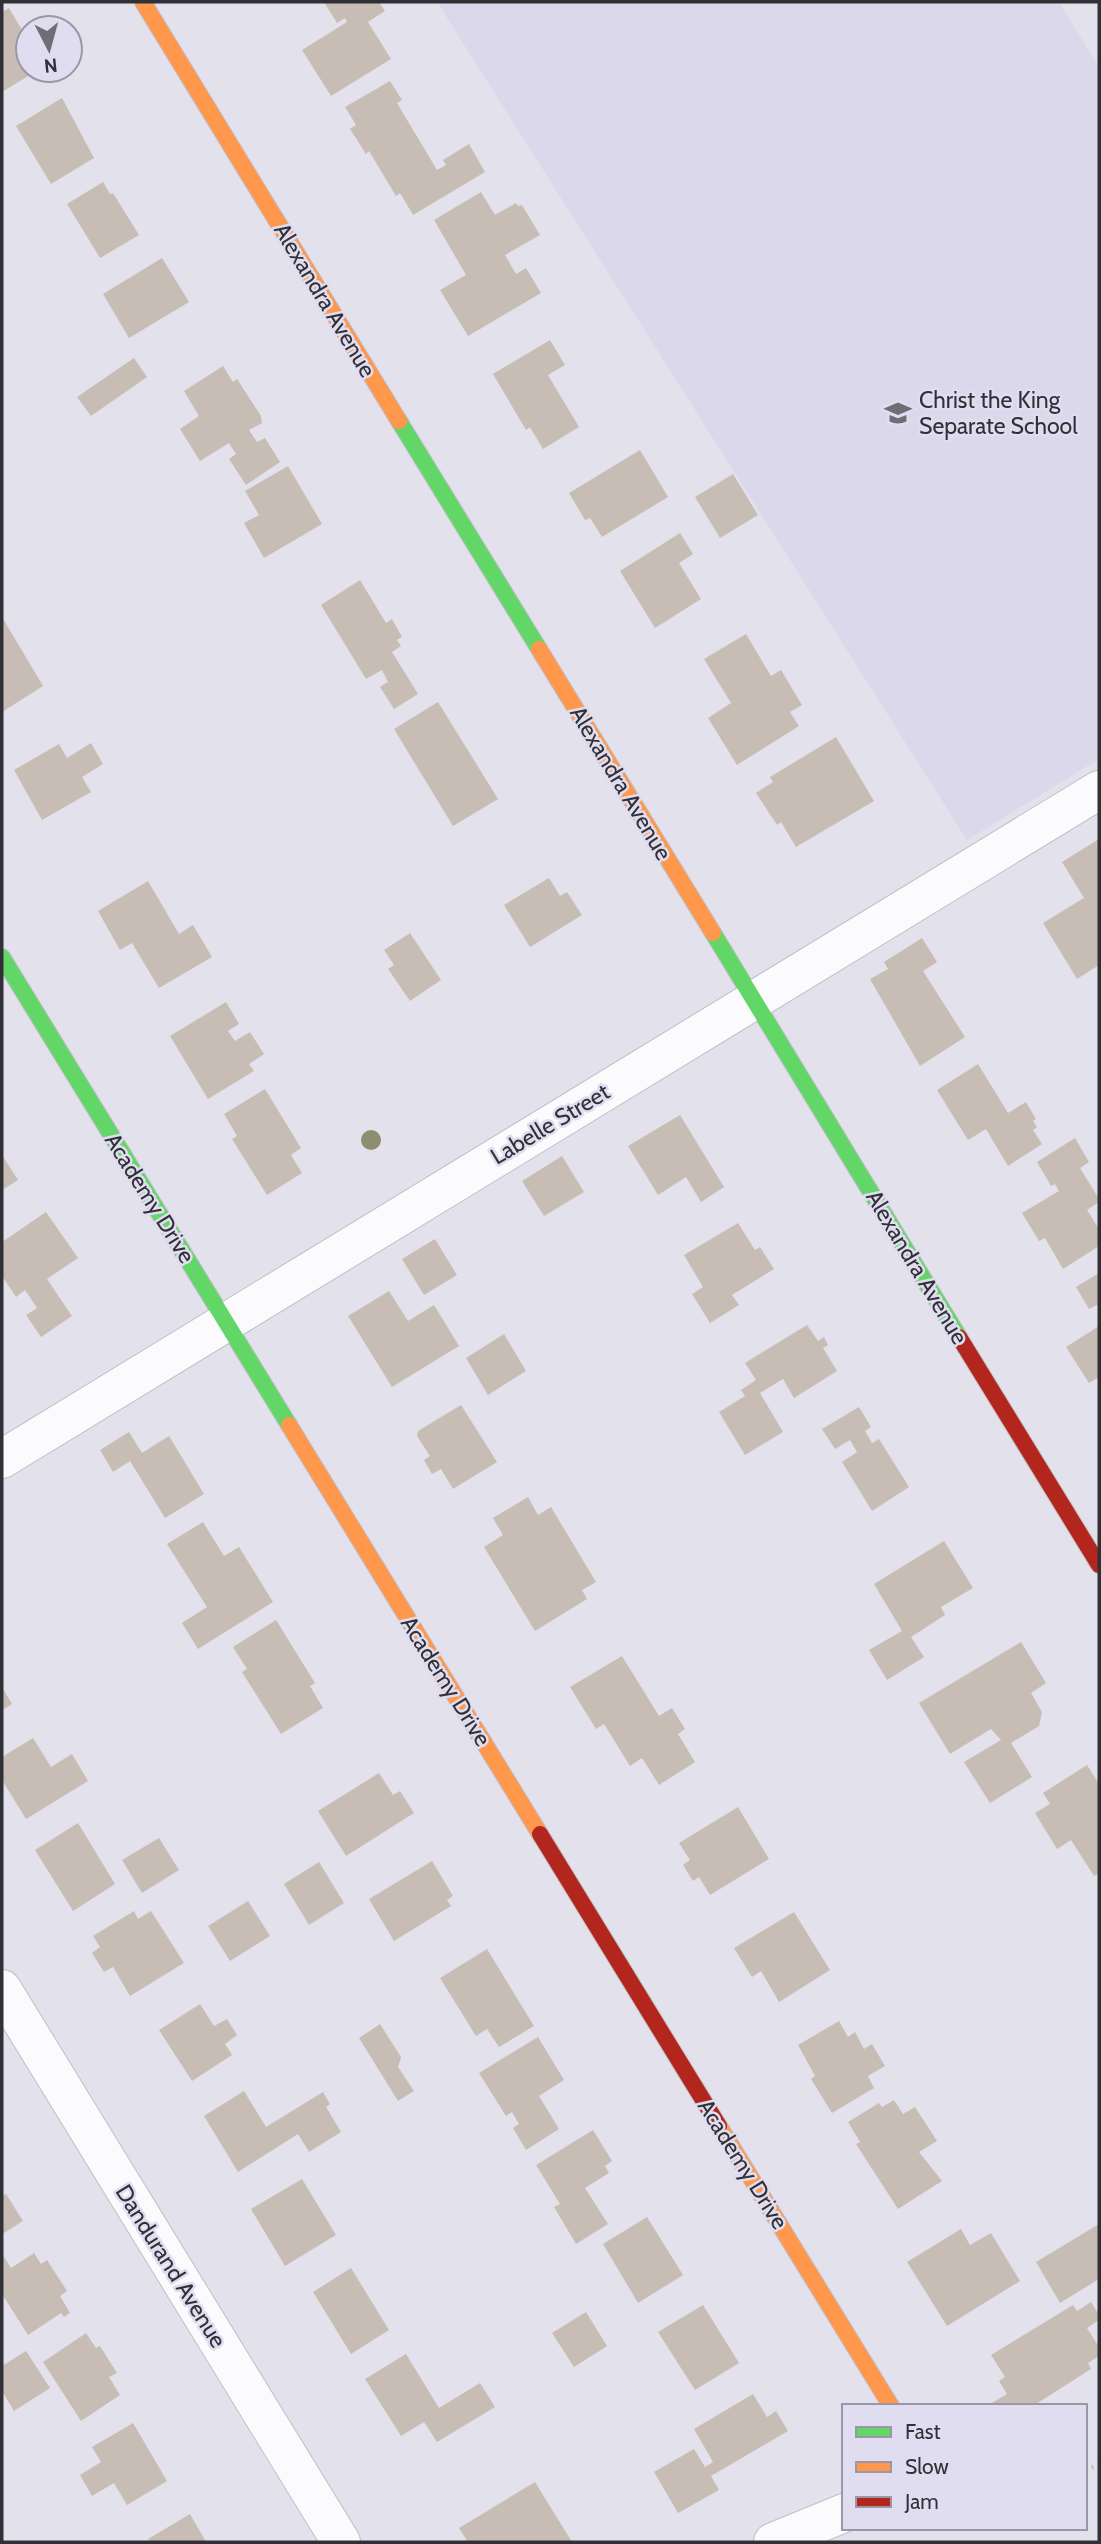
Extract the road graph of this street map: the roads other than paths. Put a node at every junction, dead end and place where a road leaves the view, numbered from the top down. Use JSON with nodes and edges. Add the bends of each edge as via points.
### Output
{"nodes":[{"id":1,"x":143,"y":2,"type":"edge"},
{"id":2,"x":1099,"y":790,"type":"edge"},
{"id":3,"x":2,"y":957,"type":"edge"},
{"id":4,"x":754,"y":1000,"type":"junction"},
{"id":5,"x":226,"y":1322,"type":"junction"},
{"id":6,"x":2,"y":1459,"type":"edge"},
{"id":7,"x":1099,"y":1565,"type":"edge"},
{"id":8,"x":2,"y":1989,"type":"edge"},
{"id":9,"x":890,"y":2404,"type":"edge"},
{"id":10,"x":842,"y":2514,"type":"edge"},
{"id":11,"x":341,"y":2542,"type":"edge"},
{"id":12,"x":773,"y":2542,"type":"edge"}],
"edges":[{"from":1,"to":4,"type":"street","name":"Alexandra Avenue"},
{"from":2,"to":4,"type":"street","name":"Labelle Street"},
{"from":3,"to":5,"type":"street","name":"Academy Drive"},
{"from":4,"to":5,"type":"street","name":"Labelle Street"},
{"from":4,"to":7,"type":"street","name":"Alexandra Avenue"},
{"from":5,"to":6,"type":"street","name":"Labelle Street"},
{"from":5,"to":9,"type":"street","name":"Academy Drive"},
{"from":8,"to":11,"type":"street","name":"Dandurand Avenue"},
{"from":10,"to":12,"type":"street"}]}
